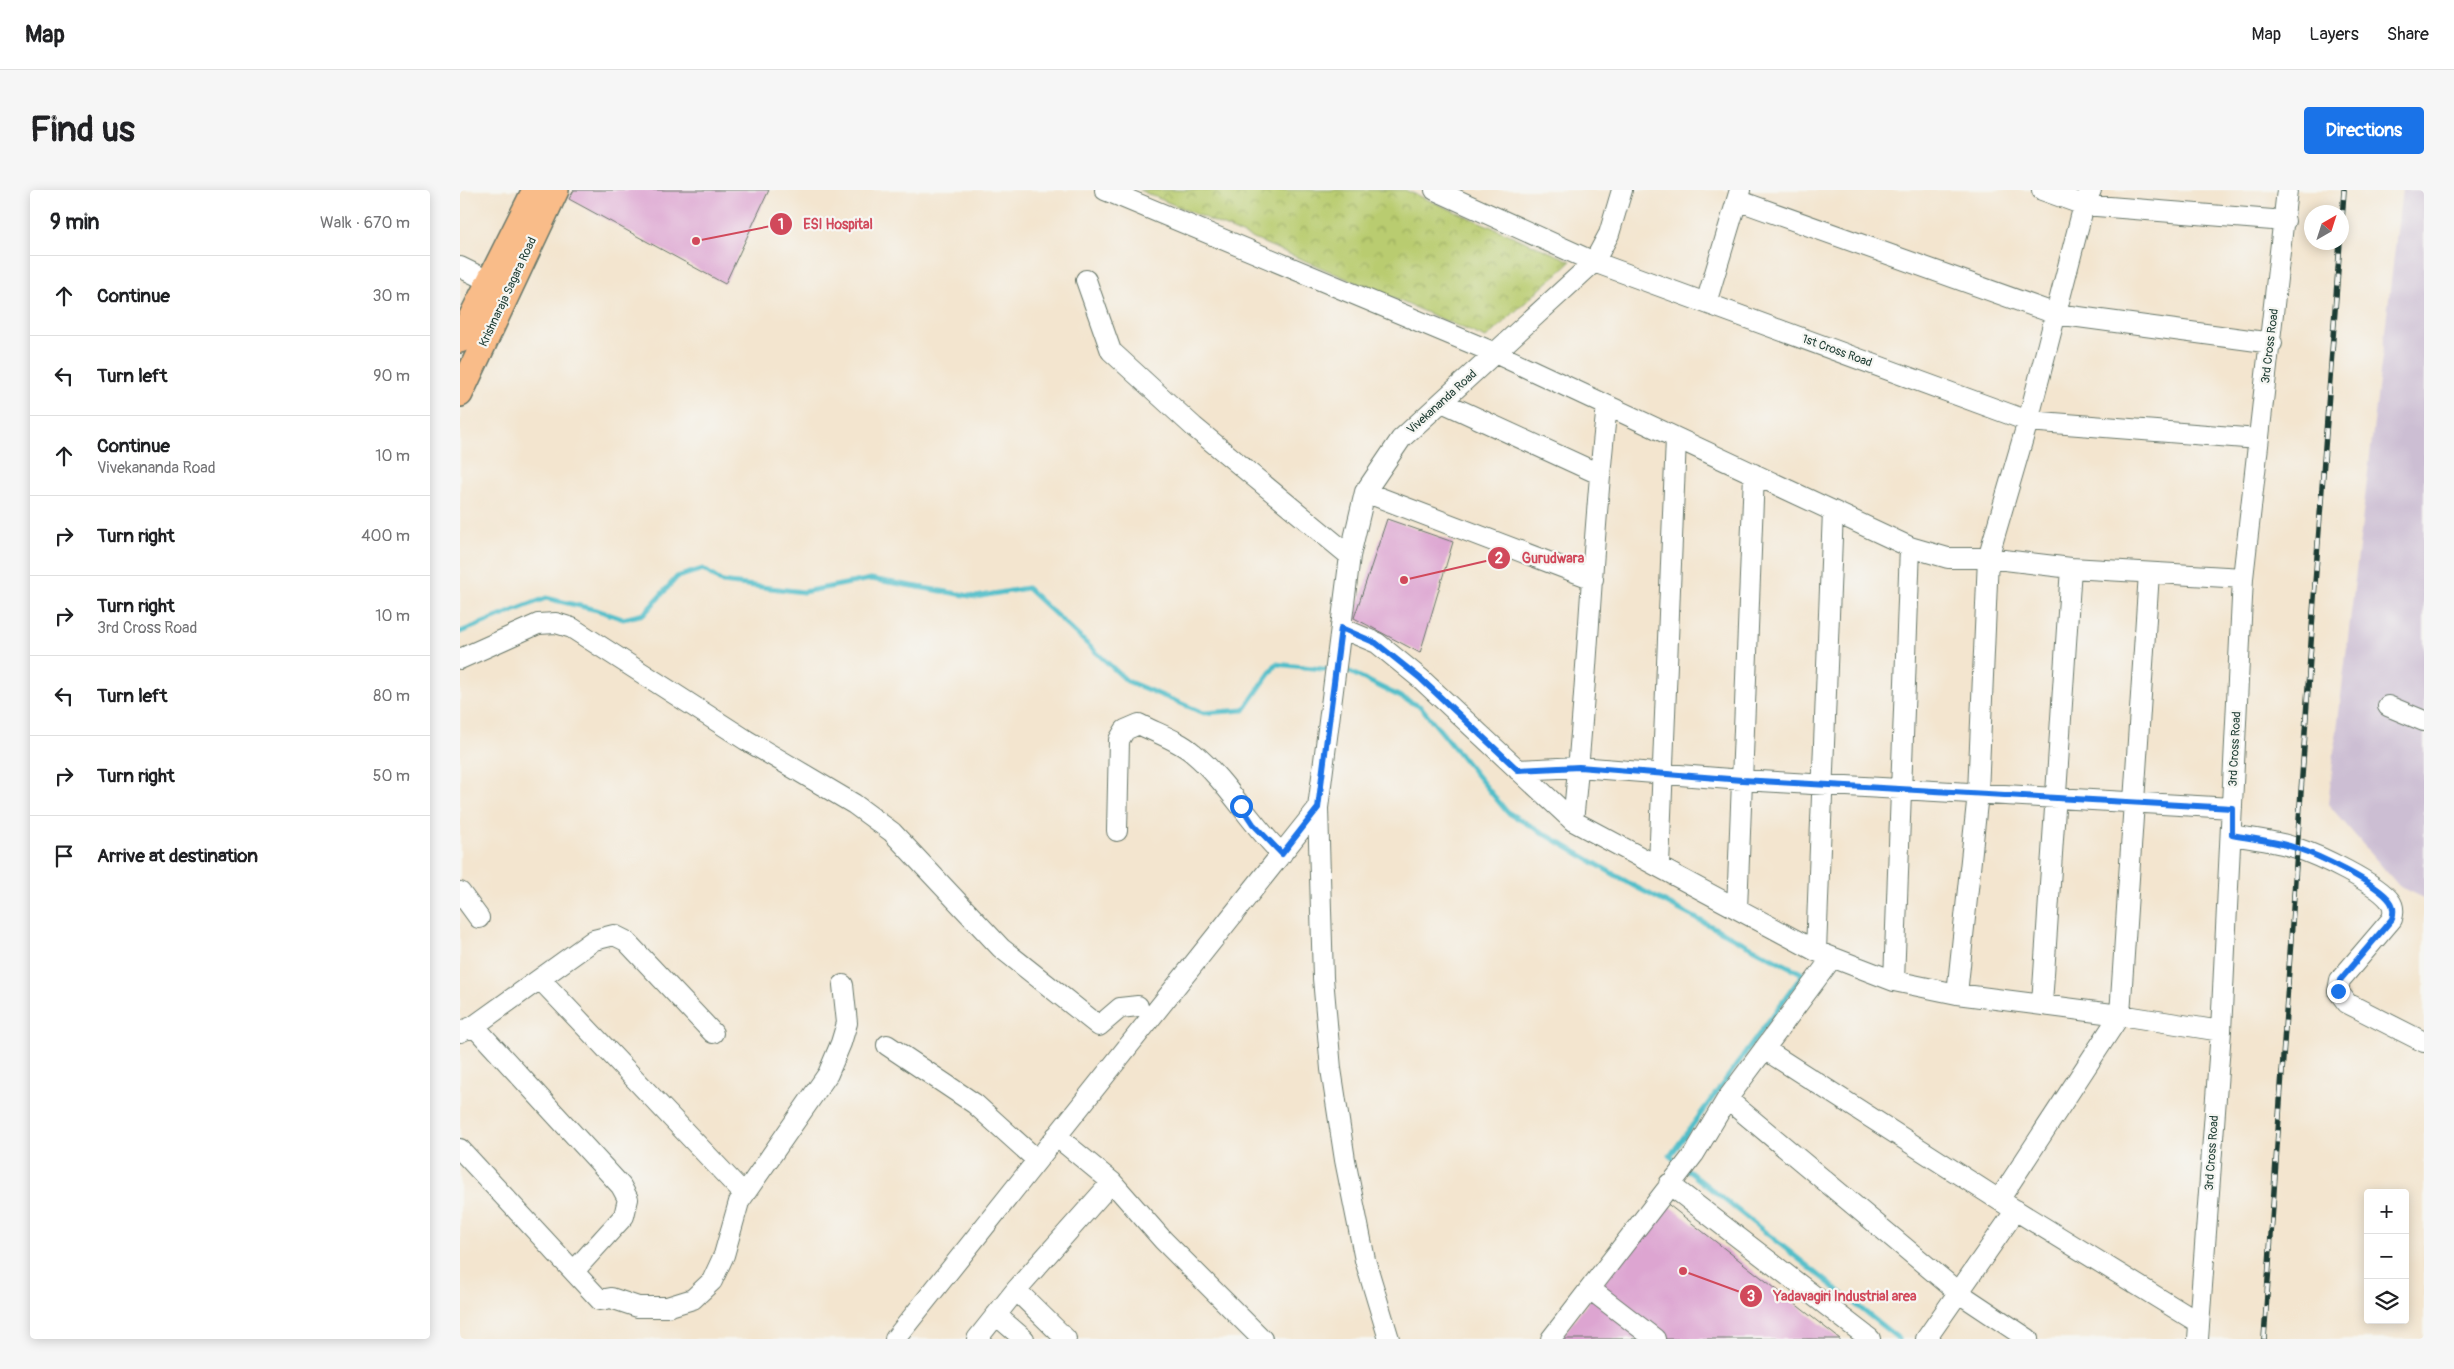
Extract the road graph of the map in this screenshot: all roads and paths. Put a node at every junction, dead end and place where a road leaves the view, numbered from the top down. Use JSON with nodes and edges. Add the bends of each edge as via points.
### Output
{"nodes":[{"id":1,"x":556,"y":190,"type":"edge"},
{"id":2,"x":1105,"y":190,"type":"edge"},
{"id":3,"x":1435,"y":190,"type":"edge"},
{"id":4,"x":1622,"y":190,"type":"edge"},
{"id":5,"x":2042,"y":190,"type":"edge"},
{"id":6,"x":2287,"y":190,"type":"edge"},
{"id":7,"x":528,"y":192,"type":"edge"},
{"id":8,"x":1739,"y":195,"type":"edge"},
{"id":9,"x":2088,"y":198,"type":"edge"},
{"id":10,"x":2285,"y":221,"type":"junction"},
{"id":11,"x":1594,"y":262,"type":"junction"},
{"id":12,"x":460,"y":267,"type":"edge"},
{"id":13,"x":1086,"y":280,"type":"dead end"},
{"id":14,"x":500,"y":286,"type":"junction"},
{"id":15,"x":1706,"y":303,"type":"junction"},
{"id":16,"x":2056,"y":314,"type":"junction"},
{"id":17,"x":460,"y":340,"type":"edge"},
{"id":18,"x":2272,"y":343,"type":"junction"},
{"id":19,"x":1495,"y":353,"type":"junction"},
{"id":20,"x":460,"y":394,"type":"edge"},
{"id":21,"x":1442,"y":402,"type":"junction"},
{"id":22,"x":1607,"y":406,"type":"junction"},
{"id":23,"x":2028,"y":421,"type":"junction"},
{"id":24,"x":1676,"y":438,"type":"junction"},
{"id":25,"x":2258,"y":439,"type":"junction"},
{"id":26,"x":1599,"y":474,"type":"junction"},
{"id":27,"x":1754,"y":474,"type":"junction"},
{"id":28,"x":1365,"y":492,"type":"junction"},
{"id":29,"x":1833,"y":511,"type":"junction"},
{"id":30,"x":1910,"y":547,"type":"junction"},
{"id":31,"x":1350,"y":556,"type":"junction"},
{"id":32,"x":1988,"y":558,"type":"junction"},
{"id":33,"x":2071,"y":568,"type":"junction"},
{"id":34,"x":2149,"y":573,"type":"junction"},
{"id":35,"x":2243,"y":578,"type":"junction"},
{"id":36,"x":1593,"y":579,"type":"junction"},
{"id":37,"x":1341,"y":628,"type":"junction"},
{"id":38,"x":460,"y":659,"type":"edge"},
{"id":39,"x":2388,"y":706,"type":"dead end"},
{"id":40,"x":2424,"y":721,"type":"edge"},
{"id":41,"x":1579,"y":767,"type":"junction"},
{"id":42,"x":1518,"y":770,"type":"junction"},
{"id":43,"x":1662,"y":774,"type":"junction"},
{"id":44,"x":1742,"y":780,"type":"junction"},
{"id":45,"x":1822,"y":784,"type":"junction"},
{"id":46,"x":1902,"y":789,"type":"junction"},
{"id":47,"x":1978,"y":793,"type":"junction"},
{"id":48,"x":2057,"y":798,"type":"junction"},
{"id":49,"x":2134,"y":802,"type":"junction"},
{"id":50,"x":1318,"y":808,"type":"junction"},
{"id":51,"x":2232,"y":808,"type":"junction"},
{"id":52,"x":1573,"y":820,"type":"junction"},
{"id":53,"x":1117,"y":831,"type":"dead end"},
{"id":54,"x":2232,"y":835,"type":"junction"},
{"id":55,"x":1282,"y":854,"type":"junction"},
{"id":56,"x":1659,"y":866,"type":"junction"},
{"id":57,"x":460,"y":892,"type":"edge"},
{"id":58,"x":1737,"y":909,"type":"junction"},
{"id":59,"x":479,"y":918,"type":"dead end"},
{"id":60,"x":1825,"y":959,"type":"junction"},
{"id":61,"x":540,"y":979,"type":"junction"},
{"id":62,"x":1894,"y":981,"type":"junction"},
{"id":63,"x":843,"y":984,"type":"dead end"},
{"id":64,"x":1957,"y":994,"type":"junction"},
{"id":65,"x":2042,"y":1004,"type":"junction"},
{"id":66,"x":1138,"y":1006,"type":"dead end"},
{"id":67,"x":2120,"y":1014,"type":"junction"},
{"id":68,"x":467,"y":1029,"type":"edge"},
{"id":69,"x":2221,"y":1031,"type":"junction"},
{"id":70,"x":713,"y":1033,"type":"dead end"},
{"id":71,"x":2424,"y":1042,"type":"edge"},
{"id":72,"x":888,"y":1045,"type":"dead end"},
{"id":73,"x":1764,"y":1049,"type":"junction"},
{"id":74,"x":1727,"y":1099,"type":"junction"},
{"id":75,"x":1056,"y":1136,"type":"junction"},
{"id":76,"x":461,"y":1153,"type":"edge"},
{"id":77,"x":1037,"y":1160,"type":"junction"},
{"id":78,"x":1672,"y":1181,"type":"junction"},
{"id":79,"x":1112,"y":1182,"type":"junction"},
{"id":80,"x":744,"y":1194,"type":"junction"},
{"id":81,"x":2007,"y":1205,"type":"junction"},
{"id":82,"x":574,"y":1271,"type":"junction"},
{"id":83,"x":1590,"y":1289,"type":"junction"},
{"id":84,"x":1016,"y":1290,"type":"junction"},
{"id":85,"x":1959,"y":1293,"type":"junction"},
{"id":86,"x":996,"y":1315,"type":"junction"},
{"id":87,"x":2199,"y":1331,"type":"edge"},
{"id":88,"x":895,"y":1339,"type":"edge"},
{"id":89,"x":977,"y":1339,"type":"edge"},
{"id":90,"x":1024,"y":1339,"type":"edge"},
{"id":91,"x":1066,"y":1339,"type":"edge"},
{"id":92,"x":1262,"y":1339,"type":"edge"},
{"id":93,"x":1389,"y":1339,"type":"edge"},
{"id":94,"x":1550,"y":1339,"type":"edge"},
{"id":95,"x":1655,"y":1339,"type":"edge"},
{"id":96,"x":1870,"y":1339,"type":"edge"},
{"id":97,"x":1926,"y":1339,"type":"edge"},
{"id":98,"x":2028,"y":1339,"type":"edge"}],
"edges":[{"from":1,"to":14,"type":"main road","name":"Krishnaraja Sagara Road"},
{"from":2,"to":19,"type":"street"},
{"from":3,"to":11,"type":"street","name":"1st Cross Road"},
{"from":4,"to":11,"type":"street","name":"Vivekananda Road","via":[[1609,234]]},
{"from":5,"to":9,"type":"street"},
{"from":6,"to":10,"type":"street","name":"3rd Cross Road"},
{"from":7,"to":14,"type":"main road","name":"Krishnaraja Sagara Road"},
{"from":8,"to":15,"type":"street"},
{"from":8,"to":16,"type":"street"},
{"from":9,"to":10,"type":"street"},
{"from":9,"to":16,"type":"street"},
{"from":10,"to":18,"type":"street","name":"3rd Cross Road"},
{"from":11,"to":15,"type":"street","name":"1st Cross Road"},
{"from":11,"to":19,"type":"street","name":"Vivekananda Road"},
{"from":12,"to":14,"type":"street"},
{"from":13,"to":31,"type":"street","via":[[1111,351],[1194,427]]},
{"from":14,"to":17,"type":"main road","name":"Krishnaraja Sagara Road"},
{"from":14,"to":20,"type":"main road","name":"Krishnaraja Sagara Road"},
{"from":15,"to":23,"type":"street","name":"1st Cross Road"},
{"from":16,"to":18,"type":"street"},
{"from":16,"to":23,"type":"street"},
{"from":18,"to":25,"type":"street","name":"3rd Cross Road"},
{"from":19,"to":21,"type":"street","name":"Vivekananda Road"},
{"from":19,"to":22,"type":"street"},
{"from":21,"to":26,"type":"street"},
{"from":21,"to":28,"type":"street","name":"Vivekananda Road","via":[[1401,439]]},
{"from":22,"to":24,"type":"street"},
{"from":22,"to":26,"type":"street"},
{"from":23,"to":25,"type":"street","name":"1st Cross Road"},
{"from":23,"to":32,"type":"street"},
{"from":24,"to":27,"type":"street"},
{"from":24,"to":43,"type":"street"},
{"from":25,"to":35,"type":"street","name":"3rd Cross Road"},
{"from":26,"to":36,"type":"street"},
{"from":27,"to":29,"type":"street"},
{"from":27,"to":44,"type":"street"},
{"from":28,"to":31,"type":"street","name":"Vivekananda Road"},
{"from":28,"to":36,"type":"street"},
{"from":29,"to":30,"type":"street"},
{"from":29,"to":45,"type":"street"},
{"from":30,"to":32,"type":"street","via":[[1948,558]]},
{"from":30,"to":46,"type":"street"},
{"from":31,"to":37,"type":"street","name":"Vivekananda Road"},
{"from":32,"to":33,"type":"street"},
{"from":32,"to":47,"type":"street"},
{"from":33,"to":34,"type":"street"},
{"from":33,"to":48,"type":"street"},
{"from":34,"to":35,"type":"street"},
{"from":34,"to":49,"type":"street"},
{"from":35,"to":51,"type":"street","name":"3rd Cross Road"},
{"from":36,"to":41,"type":"street"},
{"from":37,"to":42,"type":"street","via":[[1376,643],[1421,679]]},
{"from":37,"to":50,"type":"street","name":"Vivekananda Road"},
{"from":38,"to":66,"type":"street","via":[[538,624],[556,623],[572,628],[746,740],[854,804],[892,832],[1001,948],[1099,1026],[1120,1008]]},
{"from":39,"to":40,"type":"street"},
{"from":41,"to":42,"type":"street"},
{"from":41,"to":43,"type":"street"},
{"from":41,"to":52,"type":"street"},
{"from":42,"to":52,"type":"street"},
{"from":43,"to":44,"type":"street"},
{"from":43,"to":56,"type":"street"},
{"from":44,"to":45,"type":"street"},
{"from":44,"to":58,"type":"street"},
{"from":45,"to":46,"type":"street"},
{"from":45,"to":60,"type":"street"},
{"from":46,"to":47,"type":"street"},
{"from":46,"to":62,"type":"street"},
{"from":47,"to":48,"type":"street"},
{"from":47,"to":64,"type":"street"},
{"from":48,"to":49,"type":"street"},
{"from":48,"to":65,"type":"street"},
{"from":49,"to":51,"type":"street"},
{"from":49,"to":67,"type":"street"},
{"from":50,"to":55,"type":"street"},
{"from":50,"to":93,"type":"street","name":"Vivekananda Road","via":[[1323,978],[1331,1069],[1345,1160],[1366,1260]]},
{"from":51,"to":54,"type":"street","name":"3rd Cross Road"},
{"from":52,"to":56,"type":"street"},
{"from":53,"to":55,"type":"street","via":[[1119,740],[1125,730],[1139,724],[1192,751]]},
{"from":54,"to":69,"type":"street","name":"3rd Cross Road"},
{"from":54,"to":71,"type":"street","via":[[2297,848],[2381,891],[2391,902],[2394,910],[2392,919],[2340,980],[2338,991],[2347,1003]]},
{"from":55,"to":75,"type":"street"},
{"from":56,"to":58,"type":"street"},
{"from":57,"to":59,"type":"street"},
{"from":58,"to":60,"type":"street"},
{"from":60,"to":62,"type":"street"},
{"from":60,"to":73,"type":"street","via":[[1799,1004]]},
{"from":61,"to":68,"type":"street"},
{"from":61,"to":70,"type":"street","via":[[594,940],[614,935],[626,941]]},
{"from":61,"to":80,"type":"street"},
{"from":62,"to":64,"type":"street"},
{"from":63,"to":80,"type":"street","via":[[847,1023],[828,1074]]},
{"from":64,"to":65,"type":"street"},
{"from":65,"to":67,"type":"street"},
{"from":67,"to":69,"type":"street"},
{"from":67,"to":81,"type":"street"},
{"from":68,"to":82,"type":"street","via":[[621,1186],[628,1199],[624,1216]]},
{"from":69,"to":87,"type":"street","name":"3rd Cross Road"},
{"from":72,"to":77,"type":"street","via":[[975,1104]]},
{"from":73,"to":74,"type":"street"},
{"from":73,"to":81,"type":"street"},
{"from":74,"to":78,"type":"street","via":[[1694,1154]]},
{"from":74,"to":85,"type":"street"},
{"from":75,"to":77,"type":"street"},
{"from":75,"to":79,"type":"street"},
{"from":76,"to":82,"type":"street"},
{"from":77,"to":88,"type":"street"},
{"from":78,"to":83,"type":"street"},
{"from":78,"to":96,"type":"street"},
{"from":79,"to":84,"type":"street"},
{"from":79,"to":92,"type":"street","via":[[1162,1240]]},
{"from":80,"to":82,"type":"street","via":[[712,1281],[693,1299],[667,1307],[638,1306],[611,1298],[600,1300]]},
{"from":81,"to":85,"type":"street"},
{"from":81,"to":87,"type":"street"},
{"from":83,"to":94,"type":"street"},
{"from":83,"to":95,"type":"street"},
{"from":84,"to":86,"type":"street"},
{"from":84,"to":91,"type":"street"},
{"from":85,"to":97,"type":"street"},
{"from":85,"to":98,"type":"street"},
{"from":86,"to":89,"type":"street"},
{"from":86,"to":90,"type":"street"}]}
